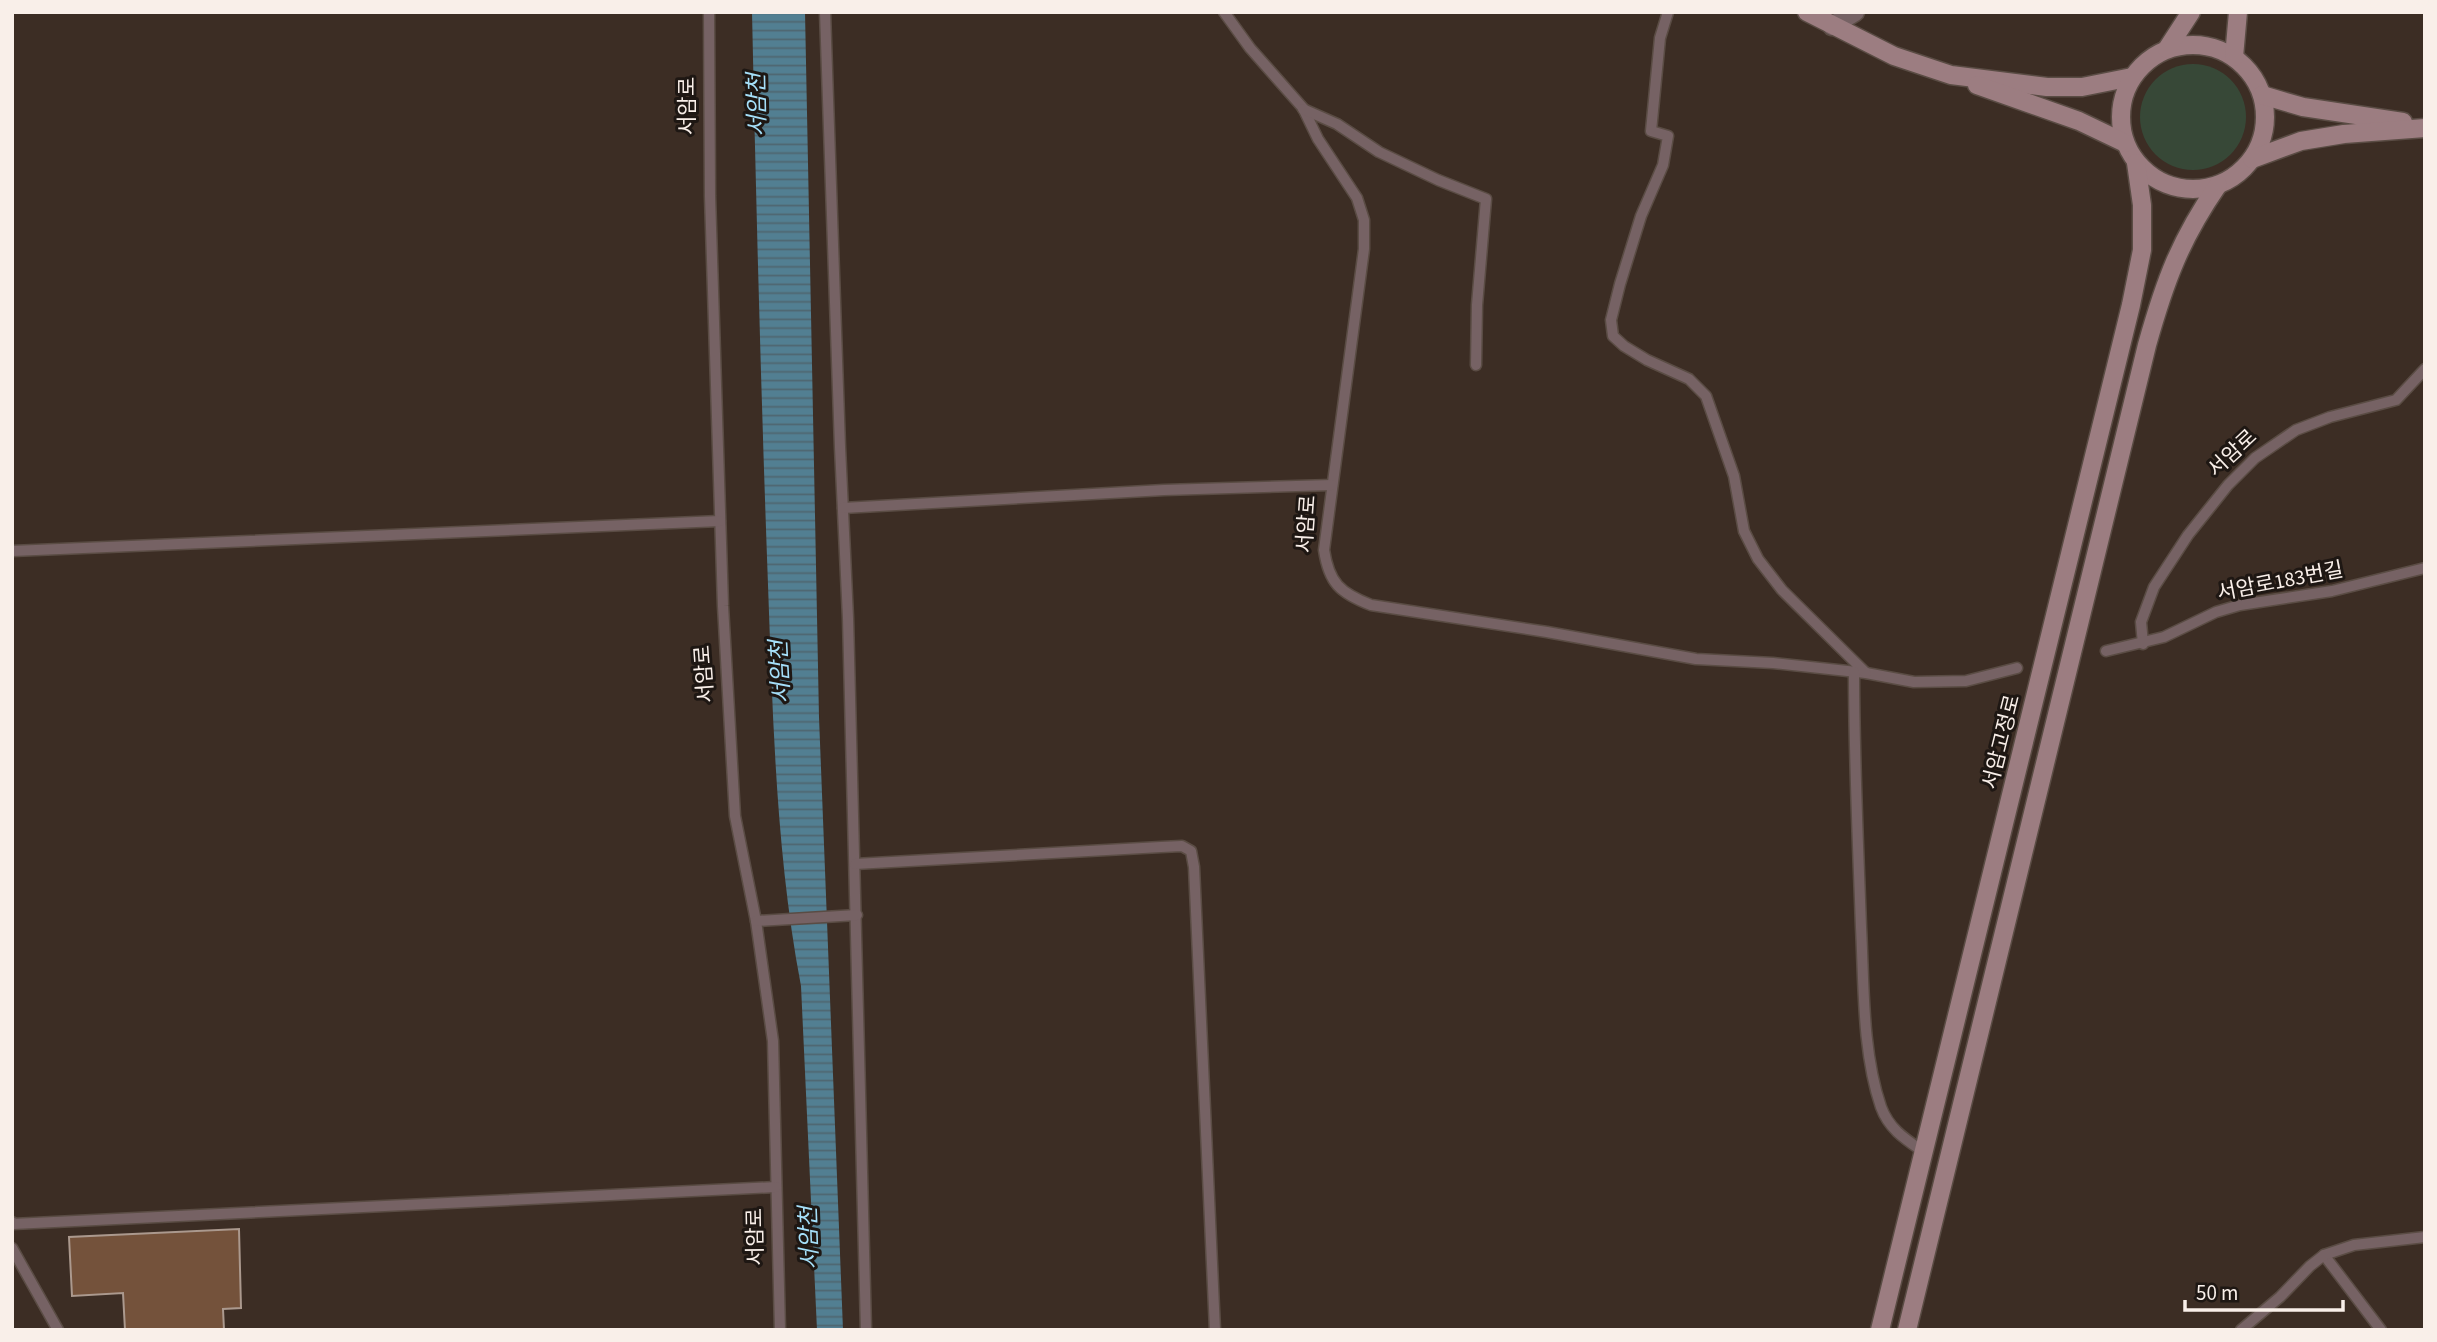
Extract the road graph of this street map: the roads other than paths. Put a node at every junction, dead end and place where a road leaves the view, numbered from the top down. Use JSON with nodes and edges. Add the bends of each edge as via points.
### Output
{"nodes":[{"id":1,"x":709,"y":12,"type":"edge"},
{"id":2,"x":825,"y":12,"type":"edge"},
{"id":3,"x":1224,"y":12,"type":"edge"},
{"id":4,"x":1668,"y":12,"type":"edge"},
{"id":5,"x":1807,"y":12,"type":"edge"},
{"id":6,"x":1855,"y":12,"type":"edge"},
{"id":7,"x":2191,"y":12,"type":"edge"},
{"id":8,"x":2238,"y":12,"type":"edge"},
{"id":9,"x":1832,"y":26,"type":"junction"},
{"id":10,"x":2167,"y":49,"type":"junction"},
{"id":11,"x":2234,"y":57,"type":"junction"},
{"id":12,"x":1951,"y":75,"type":"junction"},
{"id":13,"x":2132,"y":77,"type":"junction"},
{"id":14,"x":2262,"y":95,"type":"junction"},
{"id":15,"x":1303,"y":108,"type":"junction"},
{"id":16,"x":2425,"y":126,"type":"edge"},
{"id":17,"x":2125,"y":143,"type":"junction"},
{"id":18,"x":2252,"y":159,"type":"junction"},
{"id":19,"x":2136,"y":163,"type":"junction"},
{"id":20,"x":2218,"y":185,"type":"junction"},
{"id":21,"x":1476,"y":365,"type":"dead end"},
{"id":22,"x":2425,"y":369,"type":"edge"},
{"id":23,"x":1332,"y":485,"type":"junction"},
{"id":24,"x":843,"y":508,"type":"junction"},
{"id":25,"x":720,"y":521,"type":"junction"},
{"id":26,"x":12,"y":551,"type":"edge"},
{"id":27,"x":2425,"y":568,"type":"edge"},
{"id":28,"x":2143,"y":644,"type":"junction"},
{"id":29,"x":2106,"y":651,"type":"dead end"},
{"id":30,"x":2017,"y":668,"type":"dead end"},
{"id":31,"x":1854,"y":672,"type":"junction"},
{"id":32,"x":1866,"y":673,"type":"junction"},
{"id":33,"x":855,"y":864,"type":"junction"},
{"id":34,"x":857,"y":915,"type":"junction"},
{"id":35,"x":761,"y":921,"type":"junction"},
{"id":36,"x":1924,"y":1152,"type":"junction"},
{"id":37,"x":776,"y":1187,"type":"junction"},
{"id":38,"x":13,"y":1224,"type":"edge"},
{"id":39,"x":2425,"y":1237,"type":"edge"},
{"id":40,"x":12,"y":1248,"type":"edge"},
{"id":41,"x":2324,"y":1255,"type":"junction"},
{"id":42,"x":58,"y":1330,"type":"edge"},
{"id":43,"x":780,"y":1330,"type":"edge"},
{"id":44,"x":866,"y":1330,"type":"edge"},
{"id":45,"x":1215,"y":1330,"type":"edge"},
{"id":46,"x":1880,"y":1330,"type":"edge"},
{"id":47,"x":1907,"y":1330,"type":"edge"},
{"id":48,"x":2241,"y":1330,"type":"edge"},
{"id":49,"x":2381,"y":1330,"type":"edge"}],
"edges":[{"from":1,"to":25,"type":"lane","name":"서암로"},
{"from":2,"to":24,"type":"lane"},
{"from":3,"to":15,"type":"lane","name":"서암로"},
{"from":4,"to":32,"type":"lane","via":[[1660,38],[1651,131],[1668,135],[1663,165],[1620,284],[1611,320],[1613,336],[1647,360],[1689,379],[1706,396],[1734,476],[1744,531],[1758,559],[1782,590]]},
{"from":5,"to":9,"type":"main road"},
{"from":6,"to":9,"type":"street"},
{"from":7,"to":10,"type":"main road"},
{"from":8,"to":11,"type":"main road"},
{"from":9,"to":12,"type":"main road"},
{"from":10,"to":11,"type":"main road","via":[[2211,46]]},
{"from":10,"to":13,"type":"main road","via":[[2147,60]]},
{"from":11,"to":14,"type":"main road","via":[[2251,74]]},
{"from":12,"to":13,"type":"main road","via":[[2047,87],[2082,87]]},
{"from":12,"to":17,"type":"main road","via":[[2080,121]]},
{"from":13,"to":17,"type":"main road","via":[[2122,98],[2120,121]]},
{"from":14,"to":16,"type":"main road","via":[[2303,107]]},
{"from":14,"to":18,"type":"main road","via":[[2266,117]]},
{"from":15,"to":21,"type":"lane","via":[[1379,152],[1486,199]]},
{"from":15,"to":23,"type":"lane","name":"서암로","via":[[1357,198],[1364,220]]},
{"from":16,"to":18,"type":"main road","via":[[2301,141]]},
{"from":17,"to":19,"type":"main road"},
{"from":18,"to":20,"type":"main road","via":[[2237,175]]},
{"from":19,"to":20,"type":"main road","via":[[2174,189]]},
{"from":19,"to":36,"type":"main road","name":"서암고정로","via":[[2142,250],[2132,305]]},
{"from":20,"to":47,"type":"main road","via":[[2178,252],[2147,345]]},
{"from":22,"to":28,"type":"lane","name":"서암로","via":[[2396,400],[2295,430],[2255,458],[2188,535],[2154,586],[2141,622]]},
{"from":23,"to":24,"type":"lane"},
{"from":23,"to":31,"type":"lane","name":"서암로","via":[[1324,550],[1327,568],[1342,591],[1371,605],[1696,659]]},
{"from":24,"to":33,"type":"lane"},
{"from":25,"to":26,"type":"lane"},
{"from":25,"to":35,"type":"lane","name":"서암로","via":[[735,816]]},
{"from":27,"to":28,"type":"lane","name":"서암로183번길","via":[[2332,591],[2241,605]]},
{"from":28,"to":29,"type":"lane","name":"서암로183번길"},
{"from":30,"to":32,"type":"lane","name":"서암로","via":[[1966,681],[1941,682]]},
{"from":31,"to":32,"type":"lane","name":"서암로"},
{"from":31,"to":36,"type":"lane","via":[[1854,779],[1865,1009],[1873,1078],[1890,1125]]},
{"from":33,"to":34,"type":"lane"},
{"from":33,"to":45,"type":"lane","via":[[1182,846],[1191,851]]},
{"from":34,"to":35,"type":"lane"},
{"from":34,"to":44,"type":"lane"},
{"from":35,"to":37,"type":"lane","name":"서암로","via":[[773,1041]]},
{"from":36,"to":46,"type":"main road","name":"서암고정로"},
{"from":37,"to":38,"type":"lane"},
{"from":37,"to":43,"type":"lane","name":"서암로"},
{"from":39,"to":41,"type":"lane","via":[[2354,1245]]},
{"from":40,"to":42,"type":"lane"},
{"from":41,"to":48,"type":"lane"},
{"from":41,"to":49,"type":"lane"}]}
